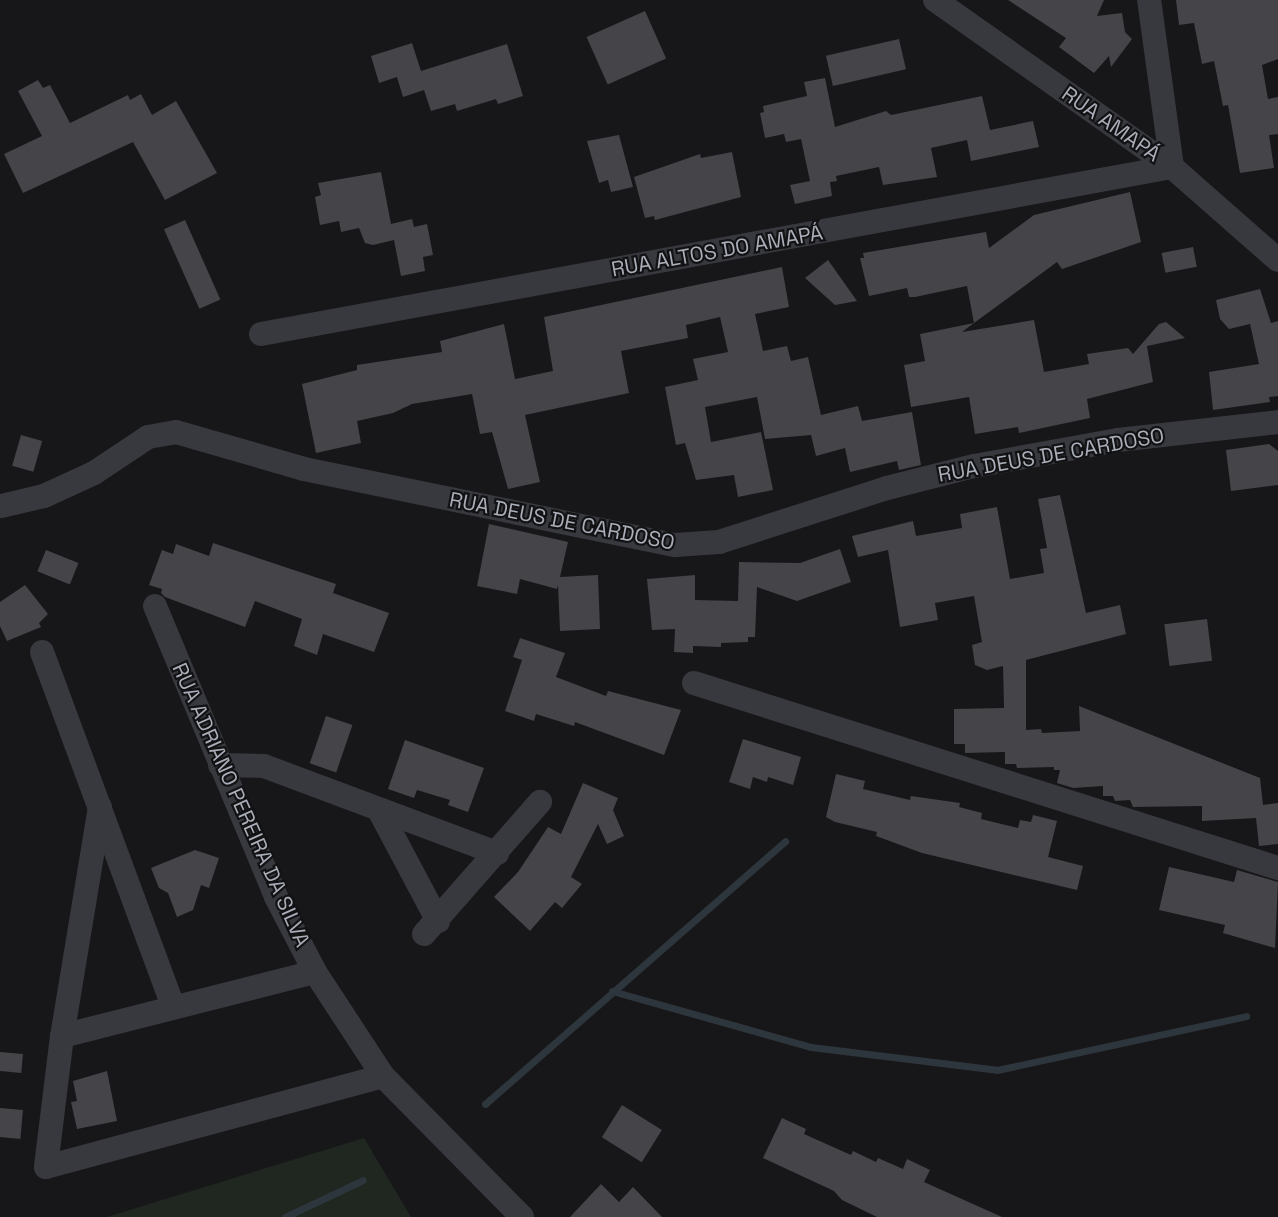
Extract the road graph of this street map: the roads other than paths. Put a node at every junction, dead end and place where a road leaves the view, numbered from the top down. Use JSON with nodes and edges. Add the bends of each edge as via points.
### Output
{"nodes":[{"id":1,"x":934,"y":0,"type":"edge"},
{"id":2,"x":1149,"y":0,"type":"edge"},
{"id":3,"x":1172,"y":167,"type":"junction"},
{"id":4,"x":1278,"y":260,"type":"edge"},
{"id":5,"x":261,"y":334,"type":"dead end"},
{"id":6,"x":1278,"y":422,"type":"edge"},
{"id":7,"x":1,"y":506,"type":"edge"},
{"id":8,"x":155,"y":606,"type":"dead end"},
{"id":9,"x":42,"y":652,"type":"dead end"},
{"id":10,"x":694,"y":683,"type":"dead end"},
{"id":11,"x":220,"y":765,"type":"junction"},
{"id":12,"x":540,"y":802,"type":"dead end"},
{"id":13,"x":100,"y":807,"type":"junction"},
{"id":14,"x":379,"y":810,"type":"junction"},
{"id":15,"x":497,"y":853,"type":"junction"},
{"id":16,"x":1278,"y":868,"type":"edge"},
{"id":17,"x":315,"y":972,"type":"junction"},
{"id":18,"x":173,"y":1006,"type":"junction"},
{"id":19,"x":62,"y":1036,"type":"junction"},
{"id":20,"x":383,"y":1076,"type":"junction"},
{"id":21,"x":519,"y":1216,"type":"edge"}],
"edges":[{"from":1,"to":3,"type":"street","name":"RUA AMAPÁ"},
{"from":2,"to":3,"type":"street"},
{"from":3,"to":4,"type":"street","name":"RUA AMAPÁ"},
{"from":3,"to":5,"type":"street","name":"RUA ALTOS DO AMAPÁ"},
{"from":6,"to":7,"type":"street","name":"RUA DEUS DE CARDOSO","via":[[1118,440],[974,466],[887,488],[719,542],[675,545],[304,469],[176,432],[148,437],[94,473],[44,496]]},
{"from":8,"to":11,"type":"street","name":"RUA ADRIANO PEREIRA DA SILVA"},
{"from":9,"to":13,"type":"street"},
{"from":10,"to":16,"type":"street"},
{"from":11,"to":14,"type":"street","via":[[264,766]]},
{"from":11,"to":17,"type":"street","name":"RUA ADRIANO PEREIRA DA SILVA","via":[[276,897]]},
{"from":12,"to":15,"type":"street"},
{"from":13,"to":18,"type":"street"},
{"from":13,"to":19,"type":"street"},
{"from":14,"to":15,"type":"street"},
{"from":14,"to":15,"type":"street","via":[[431,927]]},
{"from":17,"to":18,"type":"street"},
{"from":17,"to":20,"type":"street","name":"RUA ADRIANO PEREIRA DA SILVA"},
{"from":18,"to":19,"type":"street"},
{"from":19,"to":20,"type":"street","via":[[46,1167]]},
{"from":20,"to":21,"type":"street","name":"RUA ADRIANO PEREIRA DA SILVA"}]}
